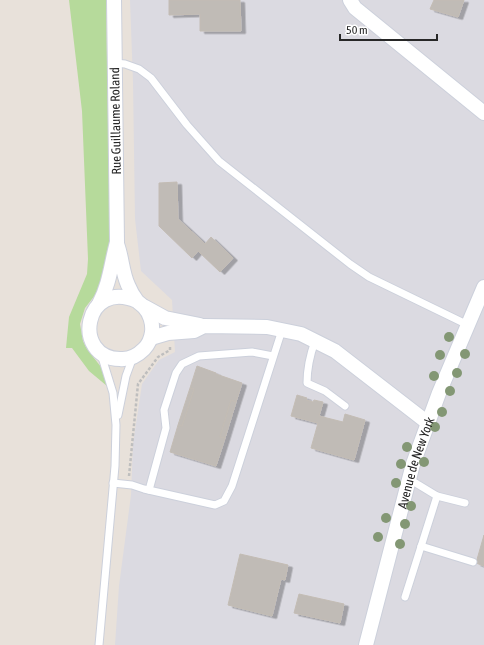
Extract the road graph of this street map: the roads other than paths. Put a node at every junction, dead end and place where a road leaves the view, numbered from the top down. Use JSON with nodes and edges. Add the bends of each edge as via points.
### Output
{"nodes":[{"id":1,"x":114,"y":0,"type":"edge"},
{"id":2,"x":350,"y":0,"type":"edge"},
{"id":3,"x":115,"y":63,"type":"junction"},
{"id":4,"x":484,"y":112,"type":"edge"},
{"id":5,"x":117,"y":242,"type":"junction"},
{"id":6,"x":484,"y":287,"type":"edge"},
{"id":7,"x":99,"y":304,"type":"junction"},
{"id":8,"x":141,"y":304,"type":"junction"},
{"id":9,"x":468,"y":325,"type":"junction"},
{"id":10,"x":204,"y":326,"type":"junction"},
{"id":11,"x":282,"y":330,"type":"junction"},
{"id":12,"x":151,"y":338,"type":"junction"},
{"id":13,"x":315,"y":341,"type":"junction"},
{"id":14,"x":100,"y":352,"type":"junction"},
{"id":15,"x":273,"y":356,"type":"junction"},
{"id":16,"x":133,"y":357,"type":"junction"},
{"id":17,"x":345,"y":406,"type":"dead end"},
{"id":18,"x":428,"y":423,"type":"junction"},
{"id":19,"x":116,"y":425,"type":"junction"},
{"id":20,"x":409,"y":479,"type":"junction"},
{"id":21,"x":113,"y":483,"type":"junction"},
{"id":22,"x":149,"y":490,"type":"junction"},
{"id":23,"x":438,"y":496,"type":"junction"},
{"id":24,"x":465,"y":503,"type":"dead end"},
{"id":25,"x":421,"y":546,"type":"junction"},
{"id":26,"x":473,"y":562,"type":"dead end"},
{"id":27,"x":404,"y":597,"type":"dead end"},
{"id":28,"x":99,"y":645,"type":"edge"},
{"id":29,"x":366,"y":645,"type":"edge"}],
"edges":[{"from":1,"to":3,"type":"street","name":"Rue Guillaume Roland"},
{"from":2,"to":4,"type":"street","via":[[354,8]]},
{"from":3,"to":5,"type":"street","name":"Rue Guillaume Roland"},
{"from":3,"to":9,"type":"lane","via":[[139,69],[151,78],[219,162],[350,264],[369,277]]},
{"from":5,"to":7,"type":"street","name":"Rue Guillaume Roland","via":[[111,274]]},
{"from":5,"to":8,"type":"street","name":"Rue Guillaume Roland","via":[[128,285]]},
{"from":6,"to":9,"type":"street","name":"Avenue de New York"},
{"from":7,"to":8,"type":"street","via":[[122,296]]},
{"from":7,"to":14,"type":"street","via":[[89,323],[89,333],[93,344]]},
{"from":8,"to":10,"type":"street","via":[[164,318]]},
{"from":8,"to":12,"type":"street","via":[[150,317]]},
{"from":9,"to":18,"type":"street","name":"Avenue de New York"},
{"from":10,"to":11,"type":"street","via":[[267,326]]},
{"from":10,"to":12,"type":"street","via":[[194,331],[168,333]]},
{"from":11,"to":13,"type":"street","via":[[301,334]]},
{"from":11,"to":15,"type":"lane"},
{"from":12,"to":16,"type":"street","via":[[141,353]]},
{"from":13,"to":17,"type":"lane","via":[[307,370],[307,383],[325,391]]},
{"from":13,"to":18,"type":"street","via":[[335,350]]},
{"from":14,"to":16,"type":"street","via":[[119,360]]},
{"from":14,"to":19,"type":"lane","via":[[113,393]]},
{"from":15,"to":22,"type":"lane","via":[[252,352],[199,356],[182,364],[176,373],[164,410],[166,428]]},
{"from":15,"to":22,"type":"lane","via":[[232,486],[224,501],[215,505]]},
{"from":16,"to":19,"type":"lane","via":[[124,382]]},
{"from":18,"to":20,"type":"street","name":"Avenue de New York"},
{"from":19,"to":21,"type":"lane"},
{"from":20,"to":23,"type":"lane"},
{"from":20,"to":29,"type":"street","name":"Avenue de New York"},
{"from":21,"to":22,"type":"lane"},
{"from":21,"to":28,"type":"lane"},
{"from":23,"to":24,"type":"lane"},
{"from":23,"to":25,"type":"lane"},
{"from":25,"to":26,"type":"lane"},
{"from":25,"to":27,"type":"lane"}]}
